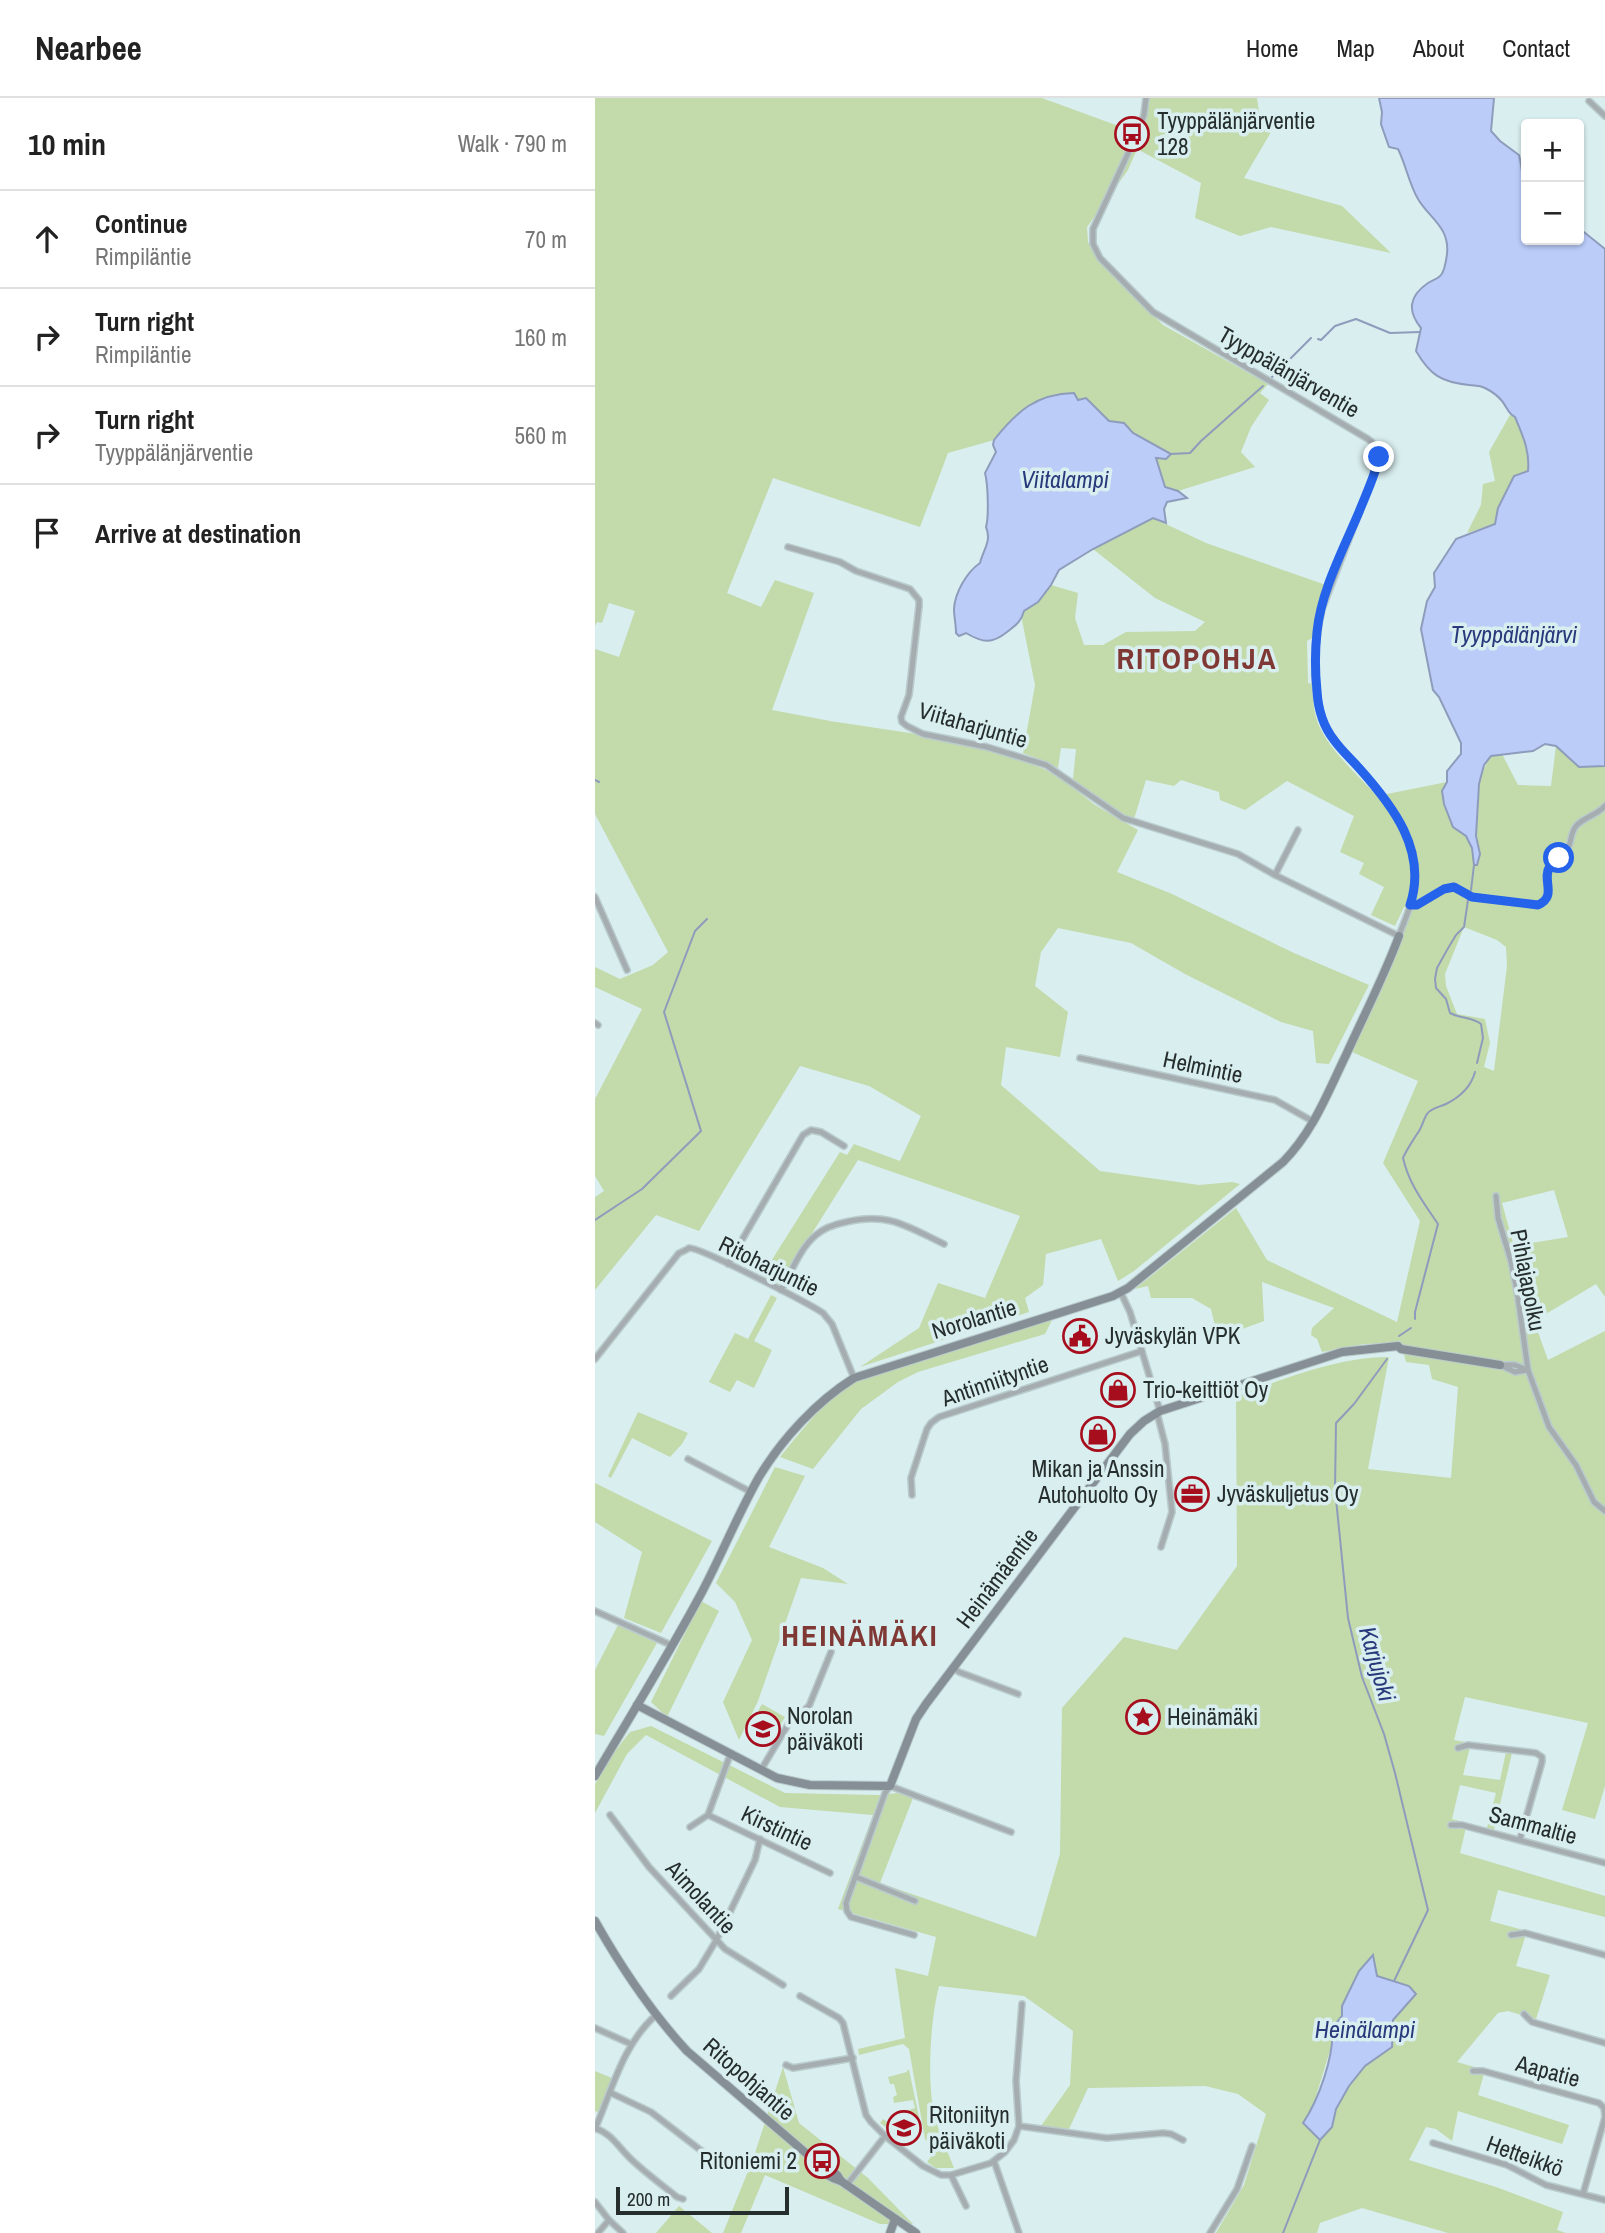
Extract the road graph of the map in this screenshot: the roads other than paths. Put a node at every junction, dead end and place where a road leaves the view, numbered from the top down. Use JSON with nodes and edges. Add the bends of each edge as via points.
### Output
{"nodes":[{"id":1,"x":1146,"y":98,"type":"edge"},
{"id":2,"x":1589,"y":101,"type":"dead end"},
{"id":3,"x":1605,"y":116,"type":"edge"},
{"id":4,"x":789,"y":547,"type":"dead end"},
{"id":5,"x":1605,"y":806,"type":"edge"},
{"id":6,"x":1298,"y":830,"type":"dead end"},
{"id":7,"x":1275,"y":875,"type":"junction"},
{"id":8,"x":595,"y":899,"type":"edge"},
{"id":9,"x":1410,"y":905,"type":"junction"},
{"id":10,"x":1399,"y":936,"type":"junction"},
{"id":11,"x":627,"y":970,"type":"dead end"},
{"id":12,"x":1080,"y":1058,"type":"dead end"},
{"id":13,"x":1314,"y":1122,"type":"junction"},
{"id":14,"x":844,"y":1146,"type":"dead end"},
{"id":15,"x":1496,"y":1196,"type":"dead end"},
{"id":16,"x":944,"y":1244,"type":"dead end"},
{"id":17,"x":728,"y":1264,"type":"junction"},
{"id":18,"x":781,"y":1290,"type":"junction"},
{"id":19,"x":1121,"y":1293,"type":"junction"},
{"id":20,"x":1142,"y":1351,"type":"junction"},
{"id":21,"x":595,"y":1359,"type":"edge"},
{"id":22,"x":1500,"y":1366,"type":"joint"},
{"id":23,"x":1528,"y":1370,"type":"junction"},
{"id":24,"x":854,"y":1378,"type":"junction"},
{"id":25,"x":1159,"y":1412,"type":"junction"},
{"id":26,"x":688,"y":1459,"type":"dead end"},
{"id":27,"x":751,"y":1492,"type":"junction"},
{"id":28,"x":912,"y":1495,"type":"dead end"},
{"id":29,"x":1605,"y":1511,"type":"edge"},
{"id":30,"x":1161,"y":1547,"type":"dead end"},
{"id":31,"x":595,"y":1611,"type":"edge"},
{"id":32,"x":671,"y":1645,"type":"junction"},
{"id":33,"x":831,"y":1652,"type":"dead end"},
{"id":34,"x":953,"y":1668,"type":"junction"},
{"id":35,"x":1018,"y":1694,"type":"dead end"},
{"id":36,"x":637,"y":1705,"type":"junction"},
{"id":37,"x":1458,"y":1748,"type":"dead end"},
{"id":38,"x":730,"y":1755,"type":"junction"},
{"id":39,"x":761,"y":1770,"type":"junction"},
{"id":40,"x":595,"y":1776,"type":"edge"},
{"id":41,"x":890,"y":1786,"type":"junction"},
{"id":42,"x":610,"y":1815,"type":"dead end"},
{"id":43,"x":708,"y":1815,"type":"junction"},
{"id":44,"x":1451,"y":1825,"type":"dead end"},
{"id":45,"x":690,"y":1827,"type":"dead end"},
{"id":46,"x":1011,"y":1832,"type":"dead end"},
{"id":47,"x":760,"y":1839,"type":"junction"},
{"id":48,"x":1520,"y":1839,"type":"junction"},
{"id":49,"x":1605,"y":1863,"type":"edge"},
{"id":50,"x":831,"y":1873,"type":"dead end"},
{"id":51,"x":856,"y":1877,"type":"junction"},
{"id":52,"x":915,"y":1900,"type":"dead end"},
{"id":53,"x":595,"y":1921,"type":"edge"},
{"id":54,"x":914,"y":1935,"type":"dead end"},
{"id":55,"x":1511,"y":1935,"type":"dead end"},
{"id":56,"x":717,"y":1939,"type":"junction"},
{"id":57,"x":1605,"y":1955,"type":"edge"},
{"id":58,"x":783,"y":1985,"type":"dead end"},
{"id":59,"x":671,"y":1996,"type":"dead end"},
{"id":60,"x":800,"y":1996,"type":"dead end"},
{"id":61,"x":1022,"y":2004,"type":"dead end"},
{"id":62,"x":1524,"y":2014,"type":"dead end"},
{"id":63,"x":656,"y":2015,"type":"junction"},
{"id":64,"x":595,"y":2028,"type":"edge"},
{"id":65,"x":1605,"y":2043,"type":"edge"},
{"id":66,"x":631,"y":2044,"type":"junction"},
{"id":67,"x":853,"y":2058,"type":"junction"},
{"id":68,"x":786,"y":2065,"type":"dead end"},
{"id":69,"x":1473,"y":2071,"type":"dead end"},
{"id":70,"x":611,"y":2093,"type":"junction"},
{"id":71,"x":1605,"y":2116,"type":"edge"},
{"id":72,"x":1019,"y":2126,"type":"junction"},
{"id":73,"x":595,"y":2129,"type":"edge"},
{"id":74,"x":885,"y":2136,"type":"junction"},
{"id":75,"x":1183,"y":2140,"type":"dead end"},
{"id":76,"x":1433,"y":2143,"type":"dead end"},
{"id":77,"x":1252,"y":2146,"type":"dead end"},
{"id":78,"x":703,"y":2152,"type":"dead end"},
{"id":79,"x":995,"y":2161,"type":"junction"},
{"id":80,"x":951,"y":2175,"type":"junction"},
{"id":81,"x":843,"y":2183,"type":"junction"},
{"id":82,"x":1583,"y":2194,"type":"junction"},
{"id":83,"x":683,"y":2199,"type":"dead end"},
{"id":84,"x":1605,"y":2200,"type":"edge"},
{"id":85,"x":595,"y":2202,"type":"edge"},
{"id":86,"x":966,"y":2206,"type":"dead end"},
{"id":87,"x":895,"y":2219,"type":"junction"},
{"id":88,"x":608,"y":2220,"type":"junction"},
{"id":89,"x":598,"y":2233,"type":"edge"},
{"id":90,"x":623,"y":2233,"type":"edge"},
{"id":91,"x":890,"y":2233,"type":"edge"},
{"id":92,"x":916,"y":2233,"type":"edge"},
{"id":93,"x":1019,"y":2233,"type":"edge"},
{"id":94,"x":1210,"y":2233,"type":"edge"}],
"edges":[{"from":1,"to":9,"type":"street","name":"Tyyppälänjärventie","via":[[1137,134],[1093,229],[1093,244],[1100,258],[1164,320],[1369,439],[1378,449],[1377,466],[1322,609],[1317,632],[1317,690],[1322,718],[1334,741],[1387,801],[1405,831],[1415,870]]},
{"from":2,"to":3,"type":"street"},
{"from":4,"to":7,"type":"street","name":"Viitaharjuntie","via":[[910,589],[919,600],[909,695],[901,717],[907,726],[1046,765],[1123,818],[1238,854]]},
{"from":5,"to":9,"type":"street","via":[[1576,825],[1569,846],[1550,865],[1545,902],[1472,897],[1454,887]]},
{"from":6,"to":7,"type":"street"},
{"from":7,"to":10,"type":"street","name":"Viitaharjuntie"},
{"from":8,"to":11,"type":"street"},
{"from":9,"to":10,"type":"street","name":"Tyyppälänjärventie"},
{"from":10,"to":13,"type":"street","name":"Norolantie"},
{"from":12,"to":13,"type":"street","name":"Helmintie","via":[[1275,1100]]},
{"from":13,"to":19,"type":"street","name":"Norolantie","via":[[1283,1162]]},
{"from":14,"to":17,"type":"street","via":[[811,1129],[803,1135]]},
{"from":15,"to":23,"type":"street","name":"Pihlajapolku"},
{"from":16,"to":18,"type":"street","via":[[893,1220],[875,1217],[831,1226],[815,1235]]},
{"from":17,"to":18,"type":"street","name":"Ritoharjuntie"},
{"from":17,"to":21,"type":"street","name":"Ritoharjuntie","via":[[688,1248],[679,1253]]},
{"from":18,"to":24,"type":"street","name":"Ritoharjuntie","via":[[826,1316]]},
{"from":19,"to":20,"type":"street"},
{"from":19,"to":24,"type":"street","name":"Norolantie"},
{"from":20,"to":25,"type":"street"},
{"from":20,"to":28,"type":"street","name":"Antinniityntie","via":[[939,1417],[927,1429],[911,1478]]},
{"from":22,"to":23,"type":"street","name":"Heinämäentie"},
{"from":22,"to":25,"type":"street","name":"Heinämäentie","via":[[1401,1349],[1356,1349]]},
{"from":23,"to":29,"type":"street","via":[[1549,1427],[1576,1465],[1594,1502]]},
{"from":24,"to":27,"type":"street","name":"Norolantie","via":[[819,1403],[775,1454]]},
{"from":25,"to":30,"type":"street","via":[[1172,1512]]},
{"from":25,"to":34,"type":"street","name":"Heinämäentie","via":[[1130,1434]]},
{"from":26,"to":27,"type":"street"},
{"from":27,"to":32,"type":"street","name":"Norolantie"},
{"from":31,"to":32,"type":"street"},
{"from":32,"to":36,"type":"street","name":"Norolantie"},
{"from":33,"to":39,"type":"street","via":[[809,1706],[789,1723]]},
{"from":34,"to":35,"type":"street"},
{"from":34,"to":41,"type":"street","name":"Heinämäentie","via":[[916,1719]]},
{"from":36,"to":38,"type":"street"},
{"from":36,"to":40,"type":"street","name":"Norolantie"},
{"from":37,"to":48,"type":"street","via":[[1468,1745],[1542,1757]]},
{"from":38,"to":39,"type":"street"},
{"from":38,"to":43,"type":"street","name":"Kirstintie"},
{"from":39,"to":41,"type":"street","via":[[798,1784]]},
{"from":41,"to":46,"type":"street"},
{"from":41,"to":51,"type":"street"},
{"from":42,"to":56,"type":"street","name":"Aimolantie","via":[[649,1867]]},
{"from":43,"to":45,"type":"street","name":"Kirstintie"},
{"from":43,"to":47,"type":"street","name":"Kirstintie"},
{"from":44,"to":48,"type":"street","name":"Sammaltie"},
{"from":47,"to":50,"type":"street","name":"Kirstintie"},
{"from":47,"to":56,"type":"street","via":[[755,1860]]},
{"from":48,"to":49,"type":"street","name":"Sammaltie"},
{"from":51,"to":52,"type":"street"},
{"from":51,"to":54,"type":"street","via":[[846,1903],[852,1917]]},
{"from":53,"to":63,"type":"street","name":"Ritopohjantie"},
{"from":55,"to":57,"type":"street","via":[[1525,1933]]},
{"from":56,"to":58,"type":"street","name":"Aimolantie","via":[[725,1949]]},
{"from":56,"to":59,"type":"street","via":[[699,1969]]},
{"from":60,"to":67,"type":"street","via":[[839,2018]]},
{"from":61,"to":72,"type":"street","via":[[1016,2081]]},
{"from":62,"to":65,"type":"street","via":[[1532,2022]]},
{"from":63,"to":66,"type":"street"},
{"from":63,"to":81,"type":"street","name":"Ritopohjantie","via":[[687,2051]]},
{"from":64,"to":66,"type":"street"},
{"from":66,"to":70,"type":"street"},
{"from":67,"to":68,"type":"street","via":[[793,2068]]},
{"from":67,"to":74,"type":"street","via":[[866,2115]]},
{"from":69,"to":71,"type":"street","name":"Aapatie","via":[[1599,2103]]},
{"from":70,"to":73,"type":"street"},
{"from":70,"to":78,"type":"street","via":[[651,2112]]},
{"from":71,"to":82,"type":"street","name":"Aapatie"},
{"from":72,"to":75,"type":"street","via":[[1107,2138],[1163,2133]]},
{"from":72,"to":79,"type":"street","via":[[1014,2140]]},
{"from":73,"to":83,"type":"street","via":[[603,2130],[630,2160]]},
{"from":74,"to":80,"type":"street","via":[[930,2171]]},
{"from":74,"to":81,"type":"street"},
{"from":76,"to":82,"type":"street","name":"Hetteikkö"},
{"from":77,"to":94,"type":"street","via":[[1237,2189]]},
{"from":79,"to":80,"type":"street"},
{"from":79,"to":93,"type":"street"},
{"from":80,"to":86,"type":"street"},
{"from":81,"to":87,"type":"street","name":"Ritopohjantie"},
{"from":82,"to":84,"type":"street","name":"Hetteikkö"},
{"from":85,"to":88,"type":"street"},
{"from":87,"to":91,"type":"street"},
{"from":87,"to":92,"type":"street","name":"Ritopohjantie"},
{"from":88,"to":89,"type":"street"},
{"from":88,"to":90,"type":"street"}]}
